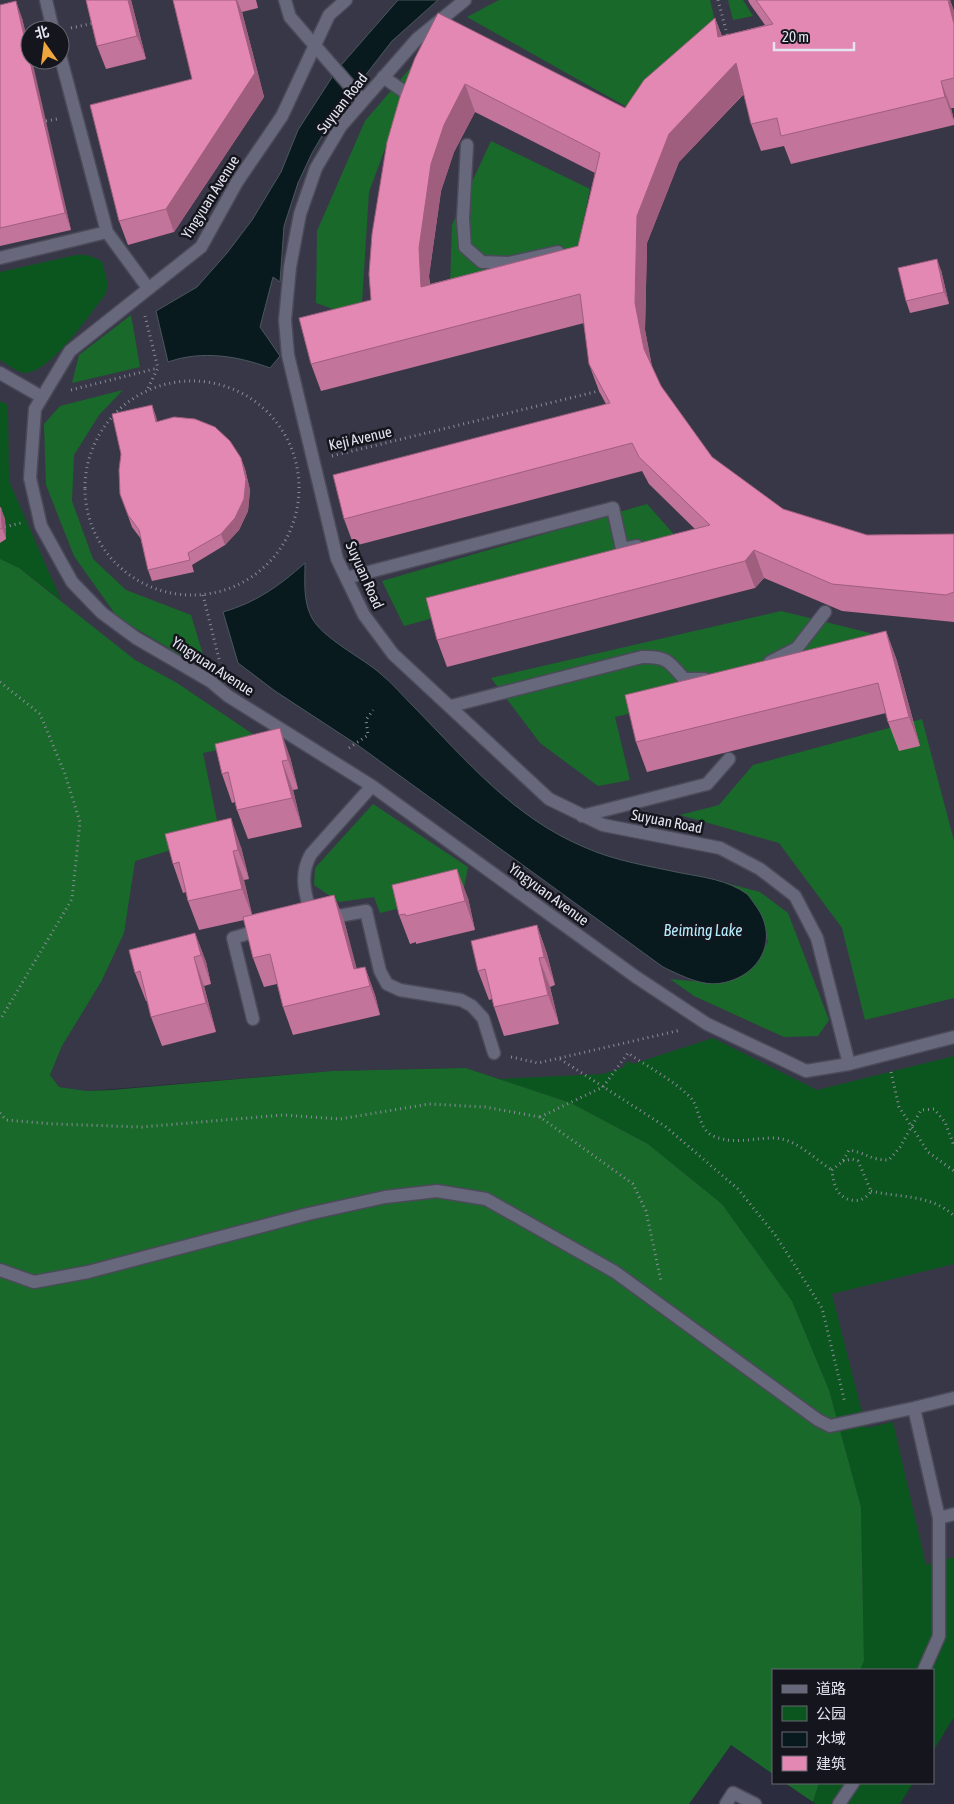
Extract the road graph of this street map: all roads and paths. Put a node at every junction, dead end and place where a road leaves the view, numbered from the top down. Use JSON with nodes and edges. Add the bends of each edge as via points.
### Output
{"nodes":[{"id":1,"x":46,"y":0,"type":"edge"},
{"id":2,"x":286,"y":0,"type":"edge"},
{"id":3,"x":346,"y":0,"type":"edge"},
{"id":4,"x":465,"y":0,"type":"edge"},
{"id":5,"x":718,"y":0,"type":"edge"},
{"id":6,"x":51,"y":20,"type":"edge"},
{"id":7,"x":95,"y":23,"type":"edge"},
{"id":8,"x":70,"y":28,"type":"edge"},
{"id":9,"x":732,"y":37,"type":"edge"},
{"id":10,"x":728,"y":38,"type":"junction"},
{"id":11,"x":730,"y":46,"type":"edge"},
{"id":12,"x":315,"y":47,"type":"junction"},
{"id":13,"x":64,"y":70,"type":"edge"},
{"id":14,"x":383,"y":78,"type":"junction"},
{"id":15,"x":412,"y":97,"type":"edge"},
{"id":16,"x":363,"y":101,"type":"junction"},
{"id":17,"x":467,"y":145,"type":"dead end"},
{"id":18,"x":107,"y":232,"type":"junction"},
{"id":19,"x":570,"y":250,"type":"edge"},
{"id":20,"x":0,"y":258,"type":"edge"},
{"id":21,"x":144,"y":291,"type":"junction"},
{"id":22,"x":158,"y":368,"type":"junction"},
{"id":23,"x":0,"y":372,"type":"edge"},
{"id":24,"x":608,"y":389,"type":"edge"},
{"id":25,"x":147,"y":390,"type":"junction"},
{"id":26,"x":42,"y":397,"type":"junction"},
{"id":27,"x":314,"y":460,"type":"junction"},
{"id":28,"x":648,"y":543,"type":"edge"},
{"id":29,"x":346,"y":578,"type":"junction"},
{"id":30,"x":203,"y":596,"type":"junction"},
{"id":31,"x":825,"y":612,"type":"edge"},
{"id":32,"x":759,"y":665,"type":"edge"},
{"id":33,"x":715,"y":676,"type":"edge"},
{"id":34,"x":0,"y":682,"type":"edge"},
{"id":35,"x":228,"y":696,"type":"junction"},
{"id":36,"x":451,"y":706,"type":"junction"},
{"id":37,"x":372,"y":710,"type":"dead end"},
{"id":38,"x":349,"y":747,"type":"dead end"},
{"id":39,"x":729,"y":759,"type":"dead end"},
{"id":40,"x":372,"y":786,"type":"junction"},
{"id":41,"x":582,"y":816,"type":"junction"},
{"id":42,"x":276,"y":926,"type":"edge"},
{"id":43,"x":253,"y":1019,"type":"dead end"},
{"id":44,"x":0,"y":1020,"type":"edge"},
{"id":45,"x":707,"y":1024,"type":"junction"},
{"id":46,"x":954,"y":1037,"type":"edge"},
{"id":47,"x":494,"y":1053,"type":"joint"},
{"id":48,"x":888,"y":1054,"type":"junction"},
{"id":49,"x":560,"y":1059,"type":"junction"},
{"id":50,"x":850,"y":1064,"type":"junction"},
{"id":51,"x":603,"y":1086,"type":"junction"},
{"id":52,"x":0,"y":1113,"type":"edge"},
{"id":53,"x":540,"y":1117,"type":"junction"},
{"id":54,"x":911,"y":1126,"type":"junction"},
{"id":55,"x":954,"y":1146,"type":"edge"},
{"id":56,"x":843,"y":1161,"type":"junction"},
{"id":57,"x":832,"y":1170,"type":"junction"},
{"id":58,"x":954,"y":1171,"type":"edge"},
{"id":59,"x":871,"y":1190,"type":"junction"},
{"id":60,"x":954,"y":1216,"type":"edge"},
{"id":61,"x":0,"y":1270,"type":"edge"},
{"id":62,"x":667,"y":1309,"type":"junction"},
{"id":63,"x":954,"y":1398,"type":"edge"},
{"id":64,"x":914,"y":1408,"type":"junction"},
{"id":65,"x":849,"y":1422,"type":"junction"},
{"id":66,"x":954,"y":1514,"type":"edge"},
{"id":67,"x":939,"y":1518,"type":"junction"},
{"id":68,"x":924,"y":1669,"type":"edge"},
{"id":69,"x":852,"y":1784,"type":"edge"},
{"id":70,"x":726,"y":1804,"type":"edge"},
{"id":71,"x":755,"y":1804,"type":"edge"},
{"id":72,"x":839,"y":1804,"type":"edge"}],
"edges":[{"from":1,"to":6,"type":"street"},
{"from":2,"to":12,"type":"street","via":[[290,18]]},
{"from":3,"to":12,"type":"street","name":"Yingyuan Avenue","via":[[329,15]]},
{"from":4,"to":14,"type":"street","name":"Suyuan Road","via":[[417,39]]},
{"from":5,"to":10,"type":"path"},
{"from":7,"to":8,"type":"path"},
{"from":9,"to":10,"type":"path"},
{"from":10,"to":11,"type":"path"},
{"from":12,"to":16,"type":"street"},
{"from":12,"to":21,"type":"street","name":"Yingyuan Avenue","via":[[282,116],[237,182],[201,247]]},
{"from":13,"to":18,"type":"street"},
{"from":14,"to":15,"type":"street"},
{"from":14,"to":16,"type":"street","name":"Suyuan Road"},
{"from":16,"to":27,"type":"street","name":"Suyuan Road","via":[[341,126],[316,168],[300,214],[290,267],[284,320],[288,355]]},
{"from":17,"to":19,"type":"street","via":[[463,219],[465,247],[482,262],[509,262]]},
{"from":18,"to":20,"type":"street"},
{"from":18,"to":21,"type":"street"},
{"from":21,"to":22,"type":"path"},
{"from":21,"to":26,"type":"street","name":"Yingyuan Avenue","via":[[70,351]]},
{"from":22,"to":25,"type":"path"},
{"from":22,"to":26,"type":"path"},
{"from":23,"to":26,"type":"street"},
{"from":24,"to":27,"type":"path","name":"Keji Avenue"},
{"from":25,"to":30,"type":"path","via":[[114,414],[95,441],[87,464],[84,488],[87,513],[100,543],[127,573],[148,586],[172,593]]},
{"from":25,"to":30,"type":"path","via":[[177,381],[201,381],[239,391],[265,408],[285,433],[297,464],[299,493],[293,524],[278,552],[256,574]]},
{"from":26,"to":35,"type":"street","name":"Yingyuan Avenue","via":[[35,409],[30,478],[41,526],[72,582],[102,613],[136,638],[210,681]]},
{"from":27,"to":29,"type":"street","name":"Suyuan Road","via":[[337,559]]},
{"from":28,"to":29,"type":"street","via":[[622,549],[613,508]]},
{"from":29,"to":36,"type":"street","name":"Suyuan Road","via":[[364,615],[393,654]]},
{"from":30,"to":35,"type":"path"},
{"from":31,"to":32,"type":"street","via":[[797,648]]},
{"from":33,"to":36,"type":"street","via":[[684,679],[670,661],[657,656],[642,657]]},
{"from":34,"to":44,"type":"path","via":[[40,714],[65,774],[80,822],[72,899]]},
{"from":35,"to":40,"type":"street","name":"Yingyuan Avenue"},
{"from":36,"to":41,"type":"street","name":"Suyuan Road","via":[[549,799]]},
{"from":37,"to":38,"type":"path","via":[[366,720],[368,735]]},
{"from":39,"to":41,"type":"street","via":[[707,784]]},
{"from":40,"to":45,"type":"street","name":"Yingyuan Avenue","via":[[636,977]]},
{"from":40,"to":47,"type":"street","via":[[305,864],[306,917],[322,919],[366,911],[380,971],[387,984],[400,990],[461,1000],[472,1006],[483,1018]]},
{"from":41,"to":50,"type":"street","name":"Suyuan Road","via":[[603,825],[720,848],[760,869],[795,896],[817,938]]},
{"from":42,"to":43,"type":"street","via":[[232,938]]},
{"from":45,"to":49,"type":"path"},
{"from":45,"to":50,"type":"street","name":"Yingyuan Avenue","via":[[806,1071]]},
{"from":46,"to":48,"type":"street","name":"Yingyuan Avenue"},
{"from":47,"to":49,"type":"path","via":[[538,1063]]},
{"from":48,"to":50,"type":"street","name":"Yingyuan Avenue"},
{"from":48,"to":54,"type":"path","via":[[899,1108]]},
{"from":49,"to":51,"type":"path"},
{"from":51,"to":53,"type":"path"},
{"from":51,"to":57,"type":"path","via":[[628,1053],[692,1098],[699,1119],[710,1135],[726,1141],[774,1138],[796,1143]]},
{"from":51,"to":65,"type":"path","via":[[666,1127],[731,1183],[776,1236],[822,1308]]},
{"from":52,"to":53,"type":"path","via":[[6,1120],[142,1127],[283,1115],[340,1119],[429,1104],[484,1107]]},
{"from":53,"to":62,"type":"path","via":[[632,1184],[646,1211]]},
{"from":54,"to":55,"type":"path","via":[[921,1110],[934,1109],[945,1122]]},
{"from":54,"to":56,"type":"path","via":[[889,1160],[874,1160],[861,1152],[848,1150]]},
{"from":54,"to":58,"type":"path","via":[[928,1152]]},
{"from":56,"to":57,"type":"path"},
{"from":56,"to":59,"type":"path","via":[[858,1161]]},
{"from":57,"to":59,"type":"path","via":[[840,1194],[849,1200],[867,1198]]},
{"from":59,"to":60,"type":"path","via":[[931,1202]]},
{"from":61,"to":62,"type":"street","via":[[34,1282],[88,1272],[308,1214],[385,1197],[437,1191],[486,1199],[614,1272]]},
{"from":62,"to":65,"type":"street","via":[[818,1420],[830,1426]]},
{"from":63,"to":64,"type":"street"},
{"from":64,"to":65,"type":"street"},
{"from":64,"to":67,"type":"street"},
{"from":66,"to":67,"type":"street"},
{"from":67,"to":68,"type":"street","via":[[939,1636]]},
{"from":69,"to":72,"type":"street"},
{"from":70,"to":71,"type":"street","via":[[733,1793]]}]}
